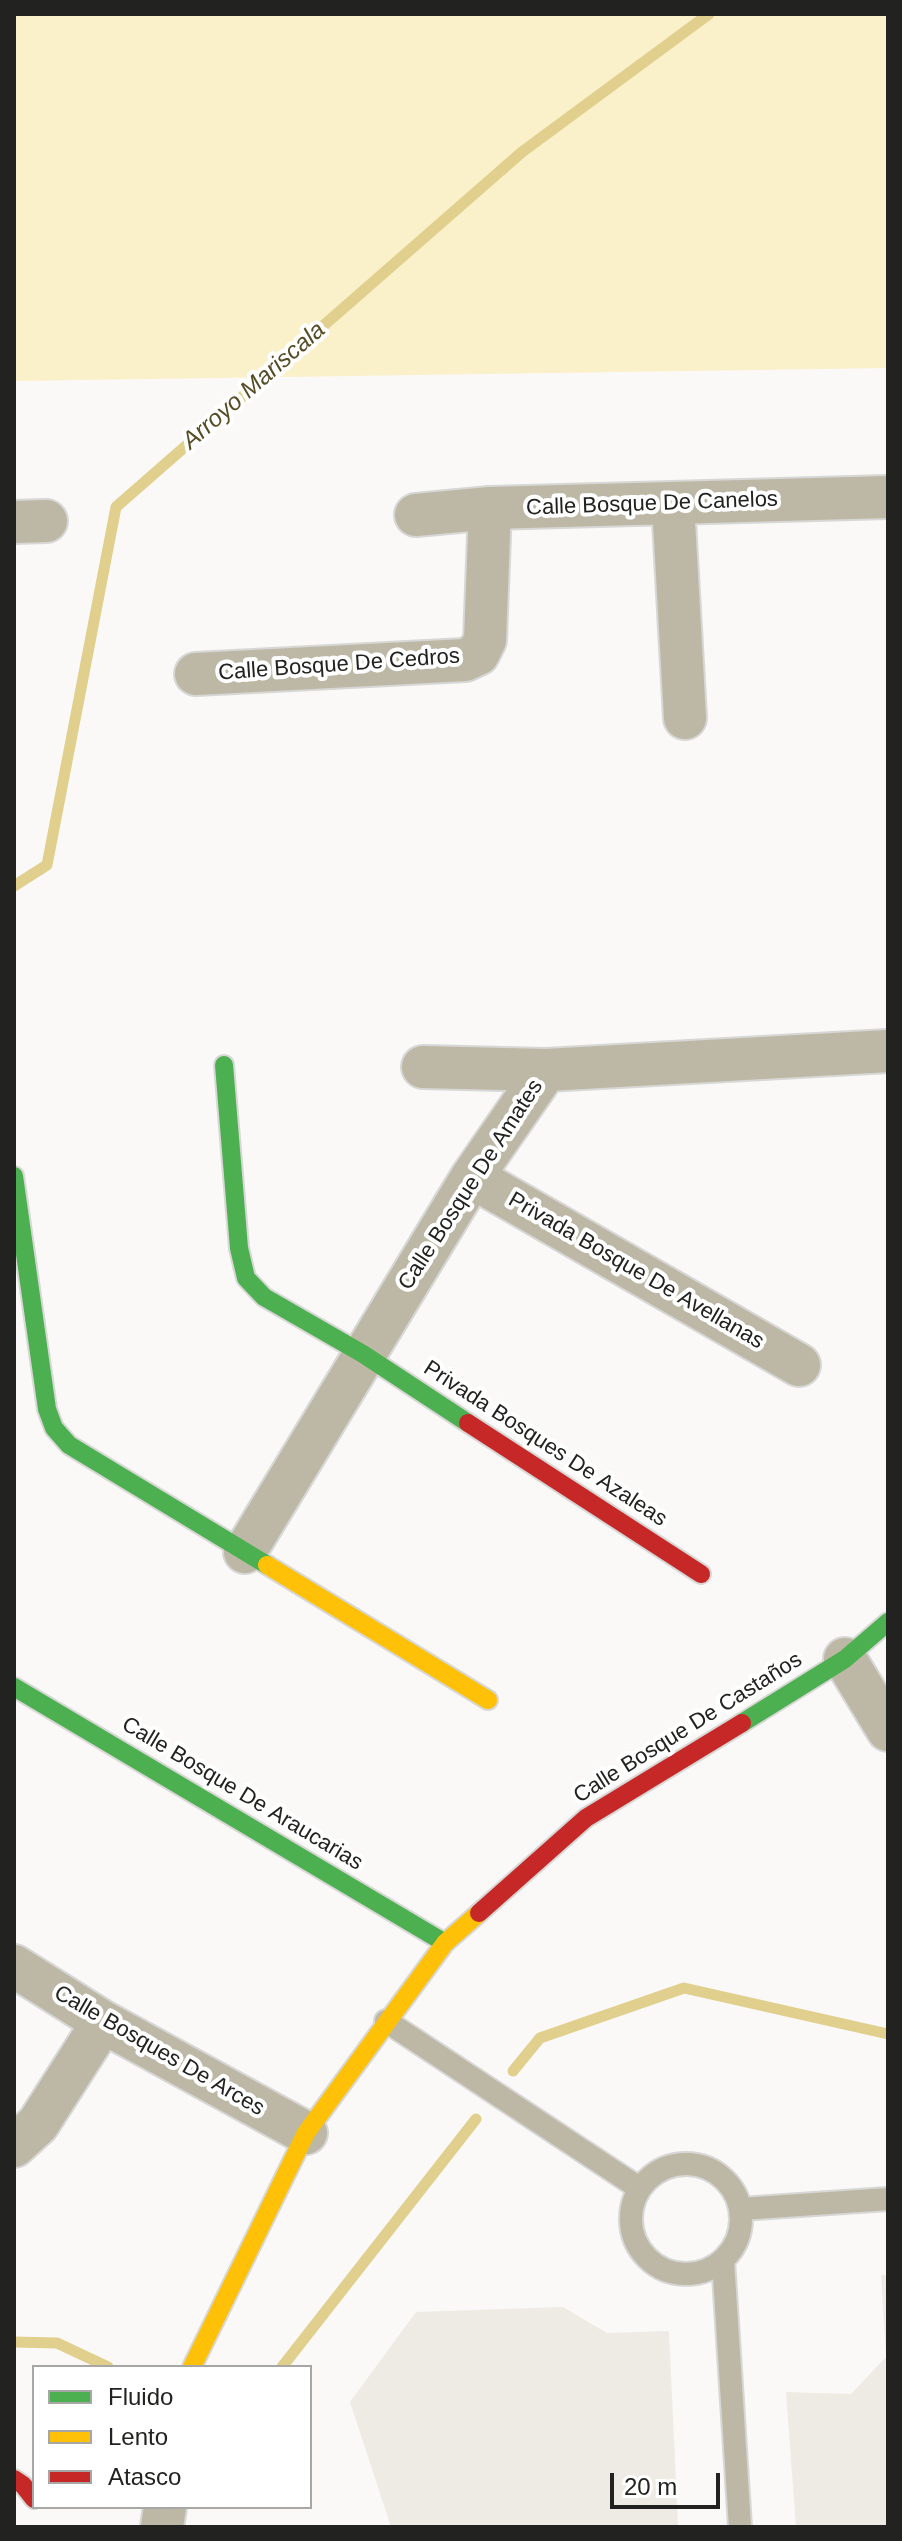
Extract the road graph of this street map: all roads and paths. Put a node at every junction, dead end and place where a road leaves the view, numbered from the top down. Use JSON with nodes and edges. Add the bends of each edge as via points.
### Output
{"nodes":[{"id":1,"x":888,"y":497,"type":"edge"},
{"id":2,"x":673,"y":503,"type":"junction"},
{"id":3,"x":490,"y":508,"type":"junction"},
{"id":4,"x":416,"y":515,"type":"dead end"},
{"id":5,"x":196,"y":674,"type":"dead end"},
{"id":6,"x":685,"y":718,"type":"dead end"},
{"id":7,"x":888,"y":1051,"type":"edge"},
{"id":8,"x":224,"y":1065,"type":"dead end"},
{"id":9,"x":423,"y":1067,"type":"dead end"},
{"id":10,"x":546,"y":1070,"type":"junction"},
{"id":11,"x":14,"y":1176,"type":"edge"},
{"id":12,"x":472,"y":1177,"type":"junction"},
{"id":13,"x":363,"y":1354,"type":"junction"},
{"id":14,"x":799,"y":1365,"type":"dead end"},
{"id":15,"x":245,"y":1552,"type":"junction"},
{"id":16,"x":701,"y":1574,"type":"dead end"},
{"id":17,"x":888,"y":1622,"type":"edge"},
{"id":18,"x":845,"y":1659,"type":"junction"},
{"id":19,"x":14,"y":1687,"type":"edge"},
{"id":20,"x":488,"y":1700,"type":"dead end"},
{"id":21,"x":888,"y":1730,"type":"edge"},
{"id":22,"x":445,"y":1943,"type":"junction"},
{"id":23,"x":14,"y":1966,"type":"edge"},
{"id":24,"x":386,"y":2021,"type":"junction"},
{"id":25,"x":103,"y":2022,"type":"junction"},
{"id":26,"x":306,"y":2133,"type":"junction"},
{"id":27,"x":14,"y":2146,"type":"edge"},
{"id":28,"x":639,"y":2188,"type":"junction"},
{"id":29,"x":888,"y":2199,"type":"edge"},
{"id":30,"x":741,"y":2209,"type":"junction"},
{"id":31,"x":723,"y":2260,"type":"junction"},
{"id":32,"x":193,"y":2365,"type":"edge"},
{"id":33,"x":740,"y":2527,"type":"edge"}],
"edges":[{"from":1,"to":2,"type":"street","name":"Calle Bosque De Canelos"},
{"from":2,"to":3,"type":"street","name":"Calle Bosque De Canelos"},
{"from":2,"to":6,"type":"street"},
{"from":3,"to":4,"type":"street","name":"Calle Bosque De Canelos"},
{"from":3,"to":5,"type":"street","name":"Calle Bosque De Cedros","via":[[485,640],[478,654],[465,660]]},
{"from":7,"to":10,"type":"street","name":"Calle Bosque De Amates"},
{"from":8,"to":13,"type":"street","name":"Privada Bosques De Azaleas","via":[[246,1278],[264,1297]]},
{"from":9,"to":10,"type":"street"},
{"from":10,"to":12,"type":"street","name":"Calle Bosque De Amates"},
{"from":11,"to":15,"type":"street","via":[[54,1428],[69,1445]]},
{"from":12,"to":13,"type":"street","name":"Calle Bosque De Amates"},
{"from":12,"to":14,"type":"street","name":"Privada Bosque De Avellanas"},
{"from":13,"to":15,"type":"street","name":"Calle Bosque De Amates"},
{"from":13,"to":16,"type":"street","name":"Privada Bosques De Azaleas"},
{"from":15,"to":20,"type":"street"},
{"from":17,"to":18,"type":"street","name":"Calle Bosque De Castaños"},
{"from":18,"to":21,"type":"street"},
{"from":18,"to":22,"type":"street","name":"Calle Bosque De Castaños","via":[[586,1818]]},
{"from":19,"to":22,"type":"street","name":"Calle Bosque De Araucarias"},
{"from":22,"to":24,"type":"street","name":"Calle Bosque De Castaños"},
{"from":23,"to":25,"type":"street","name":"Calle Bosques De Arces"},
{"from":24,"to":26,"type":"street","name":"Calle Bosque De Castaños"},
{"from":24,"to":28,"type":"lane"},
{"from":25,"to":26,"type":"street","name":"Calle Bosques De Arces"},
{"from":25,"to":27,"type":"street","via":[[38,2124]]},
{"from":26,"to":32,"type":"street","name":"Calle Bosque De Castaños"},
{"from":28,"to":30,"type":"lane","via":[[669,2165],[687,2163],[722,2176]]},
{"from":28,"to":31,"type":"lane","via":[[630,2222],[634,2240],[650,2261],[673,2274],[691,2275]]},
{"from":29,"to":30,"type":"lane"},
{"from":30,"to":31,"type":"lane","via":[[735,2246]]},
{"from":31,"to":33,"type":"lane"}]}
